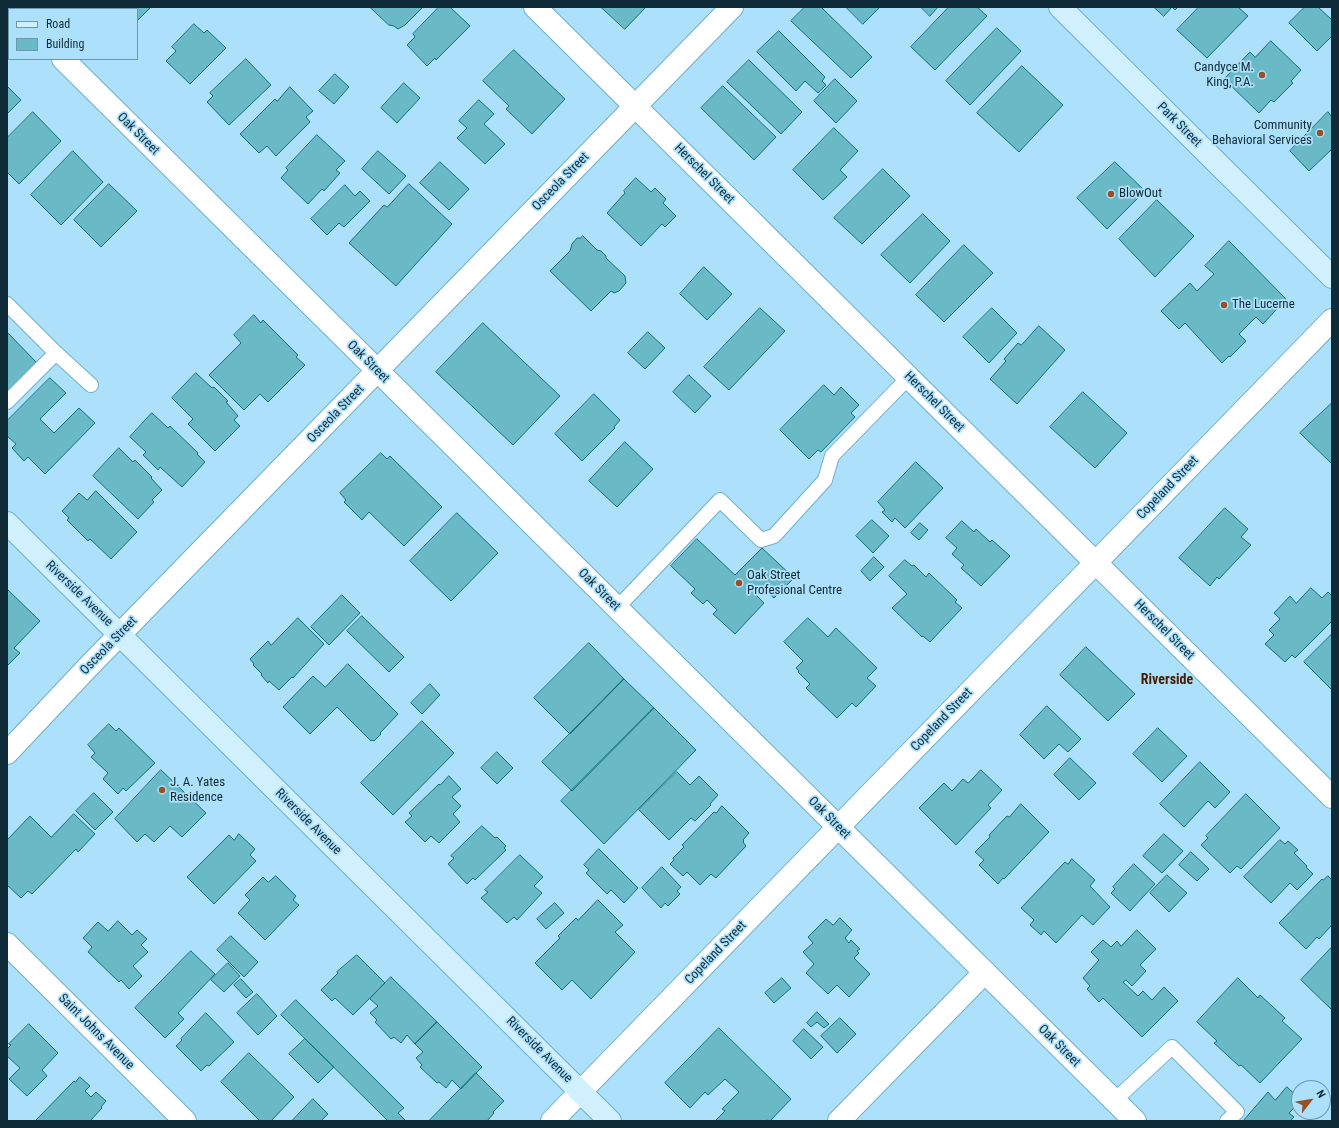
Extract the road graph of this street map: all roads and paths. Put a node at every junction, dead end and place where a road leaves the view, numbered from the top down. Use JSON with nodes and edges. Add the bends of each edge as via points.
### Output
{"nodes":[{"id":1,"x":536,"y":7,"type":"edge"},
{"id":2,"x":732,"y":7,"type":"edge"},
{"id":3,"x":1060,"y":7,"type":"edge"},
{"id":4,"x":64,"y":60,"type":"edge"},
{"id":5,"x":635,"y":105,"type":"junction"},
{"id":6,"x":1332,"y":277,"type":"edge"},
{"id":7,"x":7,"y":304,"type":"edge"},
{"id":8,"x":1332,"y":320,"type":"edge"},
{"id":9,"x":56,"y":353,"type":"junction"},
{"id":10,"x":378,"y":372,"type":"junction"},
{"id":11,"x":909,"y":377,"type":"junction"},
{"id":12,"x":91,"y":385,"type":"dead end"},
{"id":13,"x":7,"y":402,"type":"edge"},
{"id":14,"x":7,"y":523,"type":"edge"},
{"id":15,"x":1096,"y":562,"type":"junction"},
{"id":16,"x":617,"y":608,"type":"junction"},
{"id":17,"x":121,"y":635,"type":"junction"},
{"id":18,"x":7,"y":753,"type":"edge"},
{"id":19,"x":1332,"y":796,"type":"edge"},
{"id":20,"x":839,"y":827,"type":"junction"},
{"id":21,"x":7,"y":944,"type":"edge"},
{"id":22,"x":984,"y":972,"type":"junction"},
{"id":23,"x":581,"y":1092,"type":"junction"},
{"id":24,"x":1114,"y":1100,"type":"junction"},
{"id":25,"x":185,"y":1121,"type":"edge"},
{"id":26,"x":552,"y":1121,"type":"edge"},
{"id":27,"x":610,"y":1121,"type":"edge"},
{"id":28,"x":839,"y":1121,"type":"edge"},
{"id":29,"x":1135,"y":1121,"type":"edge"},
{"id":30,"x":1227,"y":1121,"type":"edge"}],
"edges":[{"from":1,"to":5,"type":"street","name":"Herschel Street"},
{"from":2,"to":5,"type":"street","name":"Osceola Street"},
{"from":3,"to":6,"type":"main road","name":"Park Street"},
{"from":4,"to":10,"type":"street","name":"Oak Street"},
{"from":5,"to":10,"type":"street","name":"Osceola Street"},
{"from":5,"to":11,"type":"street","name":"Herschel Street"},
{"from":7,"to":9,"type":"lane"},
{"from":8,"to":15,"type":"street","name":"Copeland Street"},
{"from":9,"to":12,"type":"lane"},
{"from":9,"to":13,"type":"lane"},
{"from":10,"to":16,"type":"street","name":"Oak Street"},
{"from":10,"to":17,"type":"street","name":"Osceola Street"},
{"from":11,"to":15,"type":"street","name":"Herschel Street"},
{"from":11,"to":16,"type":"lane","via":[[832,456],[825,480],[774,536],[760,540],[720,500]]},
{"from":14,"to":17,"type":"main road","name":"Riverside Avenue"},
{"from":15,"to":19,"type":"street","name":"Herschel Street"},
{"from":15,"to":20,"type":"street","name":"Copeland Street"},
{"from":16,"to":20,"type":"street","name":"Oak Street"},
{"from":17,"to":18,"type":"street","name":"Osceola Street"},
{"from":17,"to":23,"type":"main road","name":"Riverside Avenue"},
{"from":20,"to":22,"type":"street","name":"Oak Street"},
{"from":20,"to":23,"type":"street","name":"Copeland Street"},
{"from":21,"to":25,"type":"street","name":"Saint Johns Avenue"},
{"from":22,"to":24,"type":"street","name":"Oak Street"},
{"from":22,"to":28,"type":"street"},
{"from":23,"to":26,"type":"street","name":"Copeland Street"},
{"from":23,"to":27,"type":"main road","name":"Riverside Avenue"},
{"from":24,"to":29,"type":"street","name":"Oak Street"},
{"from":24,"to":30,"type":"lane","via":[[1172,1047],[1236,1112]]}]}
